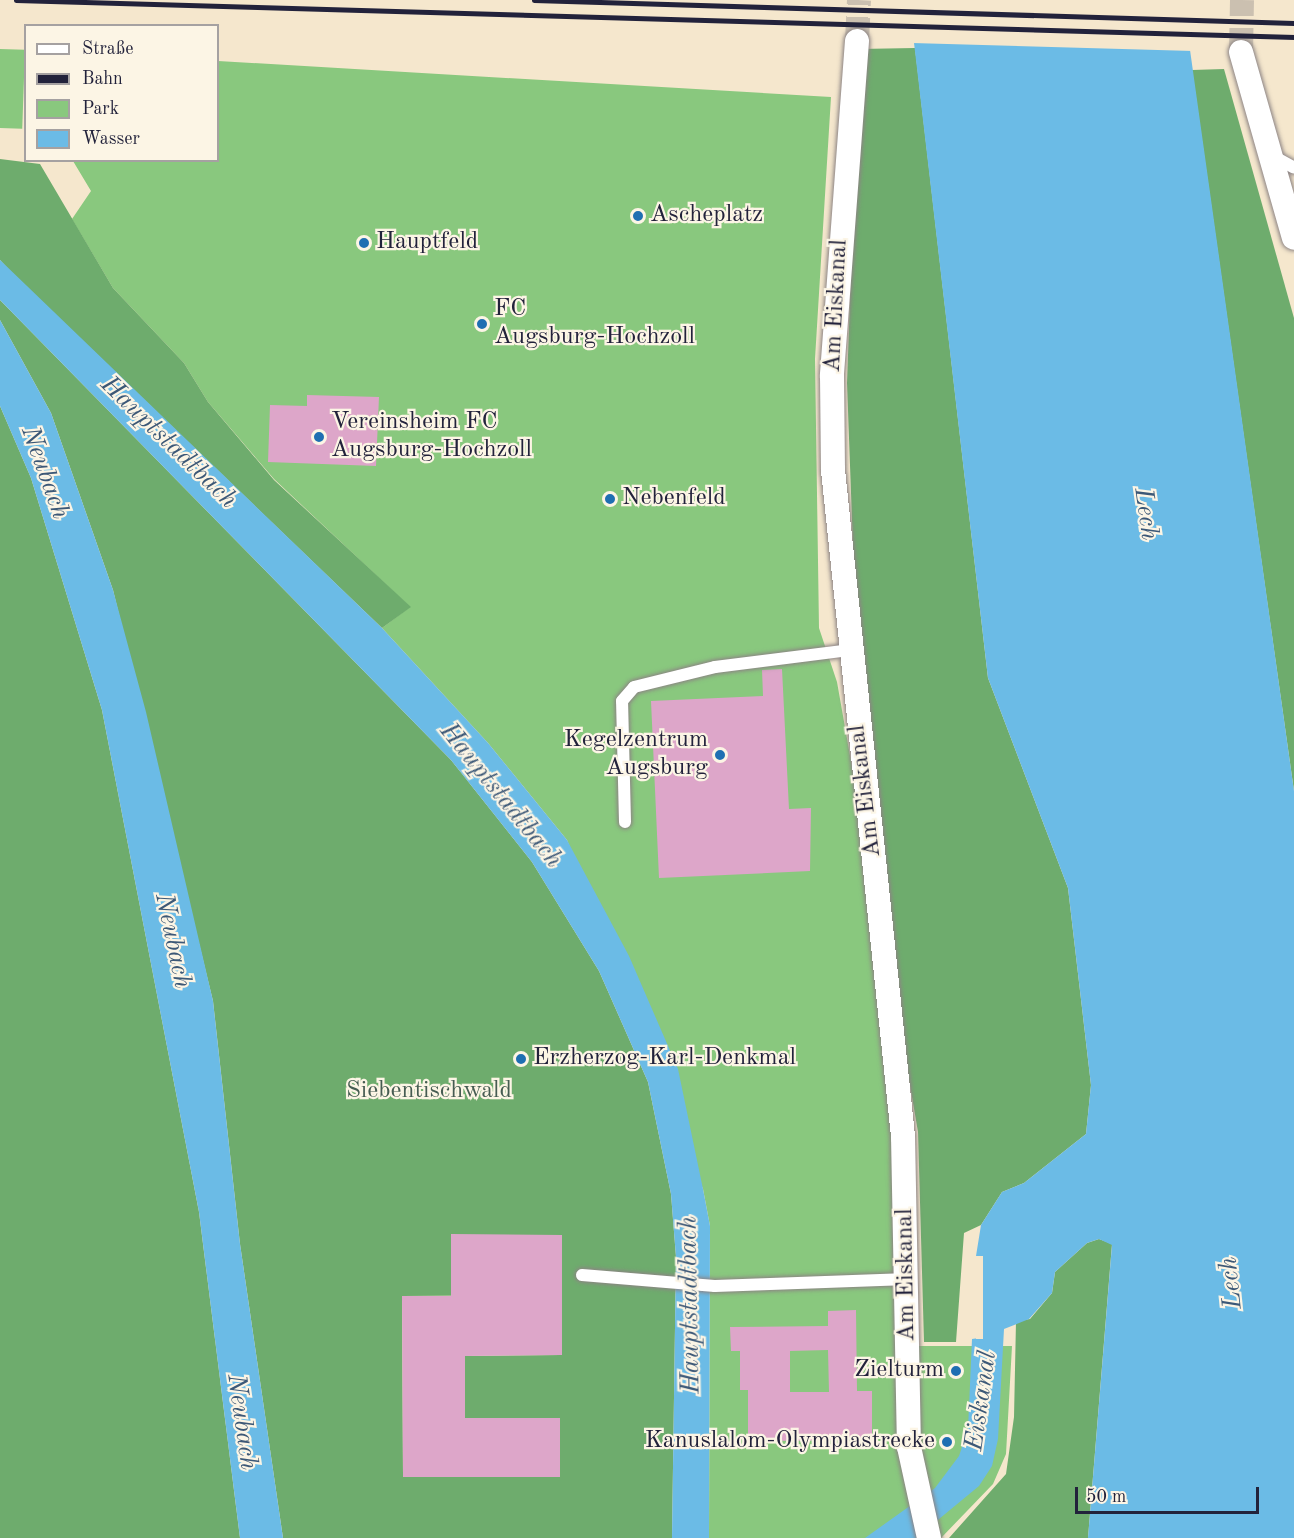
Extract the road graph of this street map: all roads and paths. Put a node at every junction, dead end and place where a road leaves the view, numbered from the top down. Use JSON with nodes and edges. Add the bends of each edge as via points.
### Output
{"nodes":[{"id":1,"x":857,"y":41,"type":"tunnel mouth"},
{"id":2,"x":1241,"y":52,"type":"tunnel mouth"},
{"id":3,"x":1268,"y":153,"type":"junction"},
{"id":4,"x":1294,"y":168,"type":"edge"},
{"id":5,"x":1294,"y":238,"type":"edge"},
{"id":6,"x":849,"y":650,"type":"junction"},
{"id":7,"x":625,"y":822,"type":"dead end"},
{"id":8,"x":582,"y":1275,"type":"dead end"},
{"id":9,"x":908,"y":1279,"type":"junction"},
{"id":10,"x":929,"y":1538,"type":"edge"}],
"edges":[{"from":1,"to":6,"type":"street","name":"Am Eiskanal","via":[[832,376],[833,470]]},
{"from":2,"to":3,"type":"street"},
{"from":3,"to":4,"type":"lane"},
{"from":3,"to":5,"type":"street"},
{"from":6,"to":7,"type":"lane","via":[[714,667],[634,687],[622,700]]},
{"from":6,"to":9,"type":"street","name":"Am Eiskanal","via":[[897,1068]]},
{"from":8,"to":9,"type":"lane","via":[[715,1286]]},
{"from":9,"to":10,"type":"street","name":"Am Eiskanal","via":[[909,1448]]}]}
